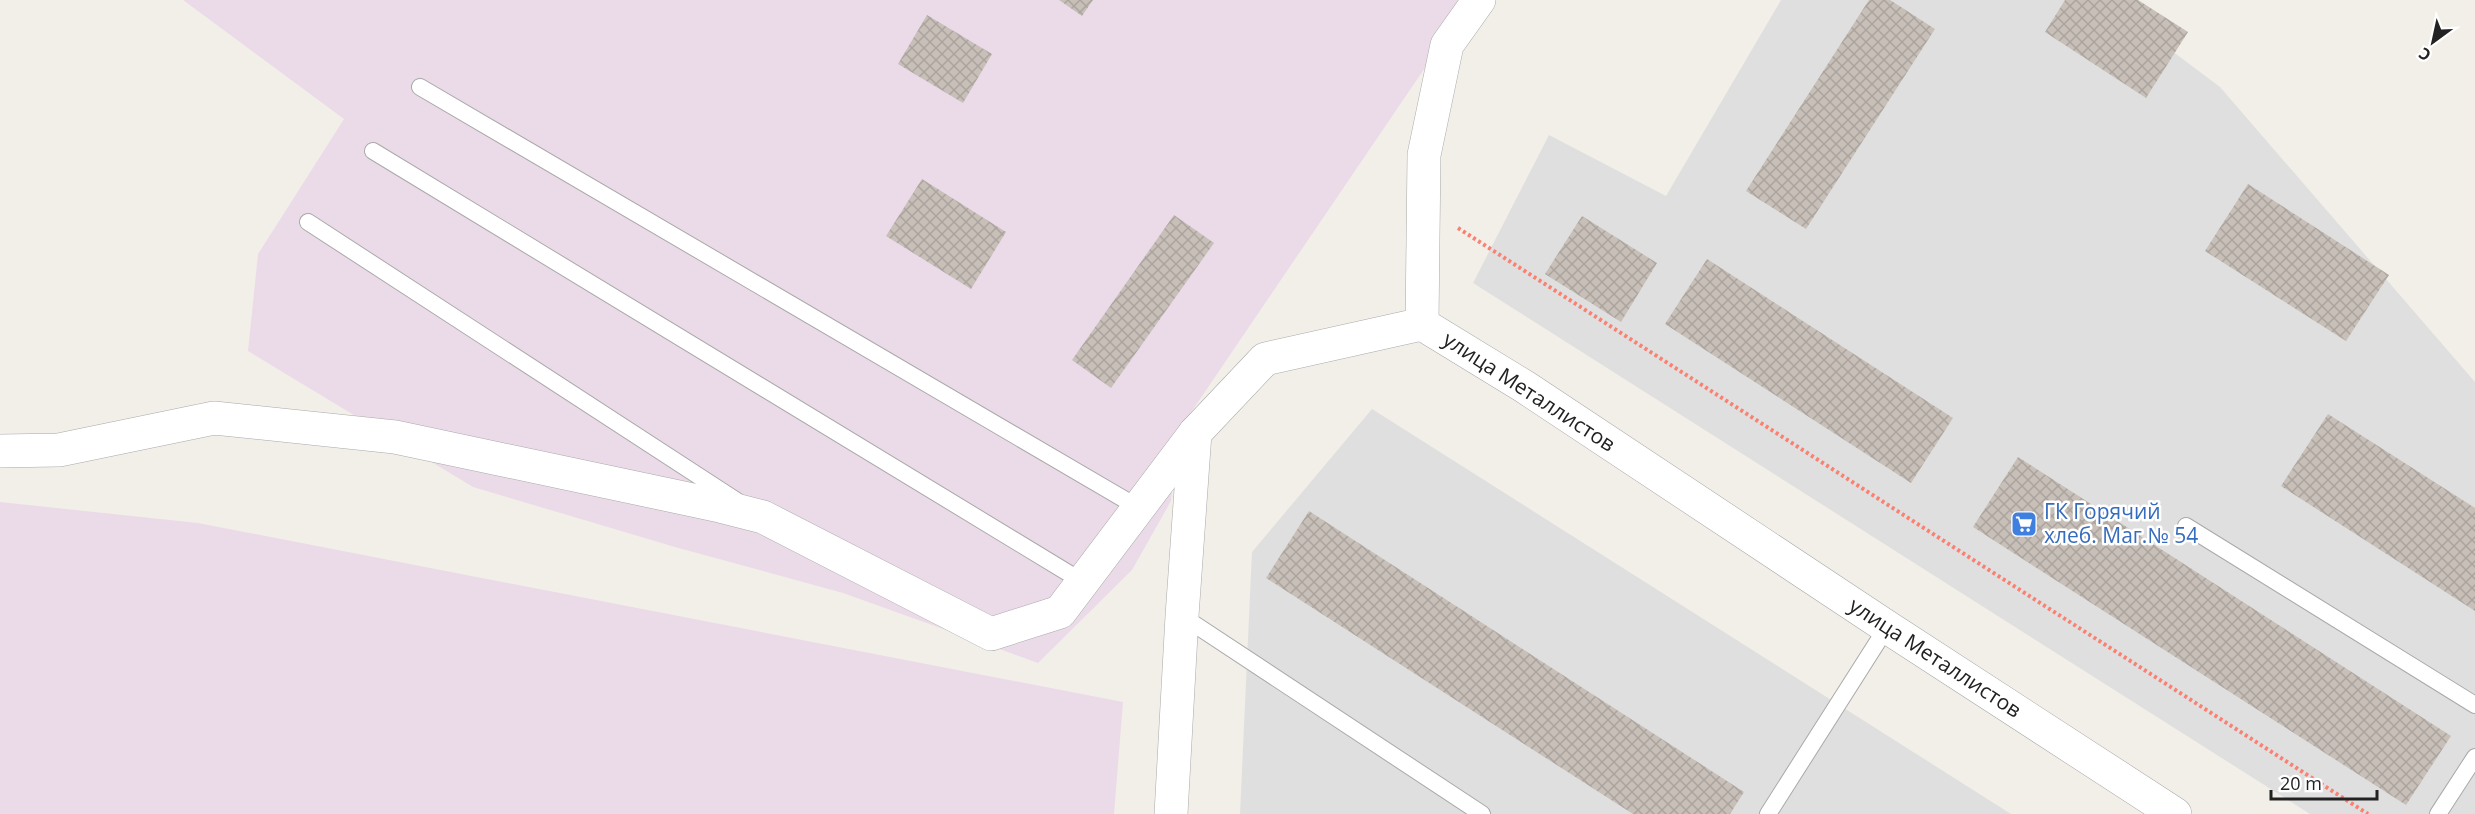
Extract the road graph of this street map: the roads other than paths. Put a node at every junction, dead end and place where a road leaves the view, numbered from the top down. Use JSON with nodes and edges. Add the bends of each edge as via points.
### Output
{"nodes":[{"id":1,"x":1479,"y":0,"type":"edge"},
{"id":2,"x":420,"y":87,"type":"dead end"},
{"id":3,"x":373,"y":151,"type":"dead end"},
{"id":4,"x":308,"y":222,"type":"dead end"},
{"id":5,"x":1422,"y":324,"type":"junction"},
{"id":6,"x":1196,"y":433,"type":"junction"},
{"id":7,"x":0,"y":451,"type":"edge"},
{"id":8,"x":1139,"y":508,"type":"junction"},
{"id":9,"x":763,"y":517,"type":"junction"},
{"id":10,"x":2186,"y":526,"type":"dead end"},
{"id":11,"x":1083,"y":582,"type":"junction"},
{"id":12,"x":1182,"y":616,"type":"junction"},
{"id":13,"x":1887,"y":627,"type":"junction"},
{"id":14,"x":2475,"y":705,"type":"edge"},
{"id":15,"x":2475,"y":757,"type":"edge"},
{"id":16,"x":1171,"y":814,"type":"edge"},
{"id":17,"x":1482,"y":814,"type":"edge"},
{"id":18,"x":1768,"y":814,"type":"edge"},
{"id":19,"x":2175,"y":814,"type":"edge"},
{"id":20,"x":2439,"y":814,"type":"edge"}],
"edges":[{"from":1,"to":5,"type":"street","via":[[1447,45],[1424,155]]},
{"from":2,"to":8,"type":"lane"},
{"from":3,"to":11,"type":"lane"},
{"from":4,"to":9,"type":"lane"},
{"from":5,"to":6,"type":"street","name":"улица Металлистов","via":[[1265,359]]},
{"from":5,"to":13,"type":"street","name":"улица Металлистов","via":[[1525,387]]},
{"from":6,"to":8,"type":"street","name":"улица Металлистов"},
{"from":6,"to":12,"type":"street"},
{"from":7,"to":9,"type":"street","name":"улица Металлистов","via":[[59,450],[214,417],[395,438]]},
{"from":8,"to":11,"type":"street","name":"улица Металлистов"},
{"from":9,"to":11,"type":"street","name":"улица Металлистов","via":[[991,634],[1060,612]]},
{"from":10,"to":14,"type":"lane"},
{"from":12,"to":16,"type":"street"},
{"from":12,"to":17,"type":"lane"},
{"from":13,"to":18,"type":"lane"},
{"from":13,"to":19,"type":"street","name":"улица Металлистов"},
{"from":15,"to":20,"type":"lane"}]}
